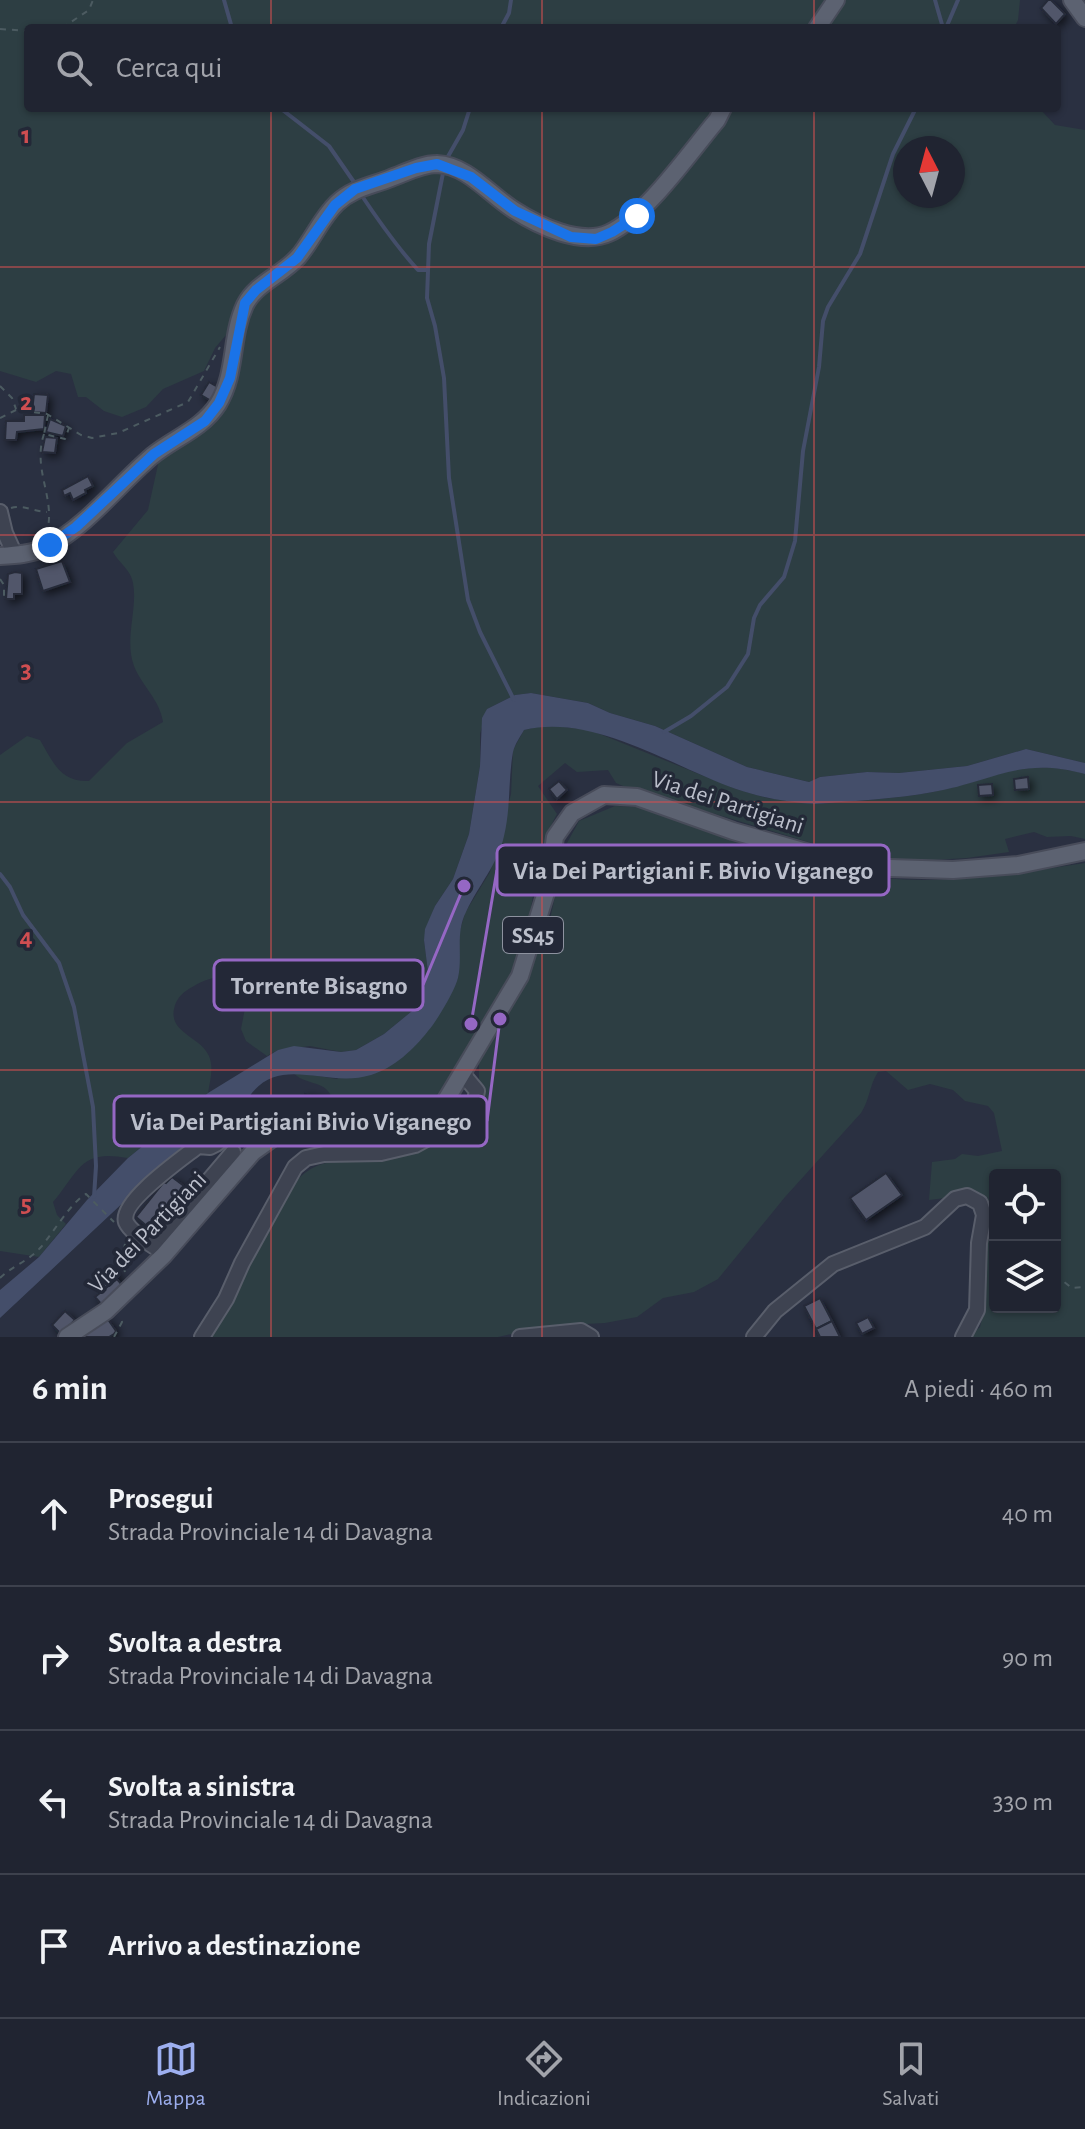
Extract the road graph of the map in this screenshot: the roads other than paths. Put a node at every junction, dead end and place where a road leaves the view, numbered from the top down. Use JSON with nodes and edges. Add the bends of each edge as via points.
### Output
{"nodes":[{"id":1,"x":836,"y":0,"type":"edge"},
{"id":2,"x":1072,"y":0,"type":"edge"},
{"id":3,"x":1085,"y":18,"type":"edge"},
{"id":4,"x":820,"y":24,"type":"edge"},
{"id":5,"x":721,"y":112,"type":"edge"},
{"id":6,"x":1,"y":516,"type":"edge"},
{"id":7,"x":8,"y":556,"type":"edge"},
{"id":8,"x":1085,"y":851,"type":"edge"},
{"id":9,"x":462,"y":1073,"type":"junction"},
{"id":10,"x":216,"y":1135,"type":"dead end"},
{"id":11,"x":233,"y":1152,"type":"dead end"},
{"id":12,"x":160,"y":1250,"type":"junction"},
{"id":13,"x":67,"y":1337,"type":"edge"},
{"id":14,"x":202,"y":1337,"type":"edge"},
{"id":15,"x":520,"y":1337,"type":"edge"},
{"id":16,"x":591,"y":1337,"type":"edge"},
{"id":17,"x":754,"y":1337,"type":"edge"},
{"id":18,"x":963,"y":1337,"type":"edge"}],
"edges":[{"from":1,"to":4,"type":"main road"},
{"from":2,"to":3,"type":"main road"},
{"from":5,"to":7,"type":"main road","via":[[637,216],[596,239],[557,231],[515,211],[471,177],[437,164],[360,187],[335,205],[297,258],[245,303],[230,378],[205,421],[154,454],[76,527],[36,552]]},
{"from":6,"to":7,"type":"street"},
{"from":8,"to":9,"type":"main road","name":"Via dei Partigiani","number":"SS45","via":[[1018,865],[953,870],[859,867],[637,797],[604,795],[572,813],[555,837],[548,886],[520,976]]},
{"from":9,"to":12,"type":"main road","name":"Via dei Partigiani","number":"SS45","via":[[440,1110],[410,1130],[305,1130],[274,1137],[253,1152]]},
{"from":9,"to":14,"type":"street","via":[[477,1091],[472,1114],[415,1145],[381,1153],[324,1154],[295,1167]]},
{"from":10,"to":12,"type":"street","via":[[254,1108],[250,1118],[216,1144],[198,1146],[129,1205],[127,1223]]},
{"from":11,"to":12,"type":"street"},
{"from":12,"to":13,"type":"main road","name":"Via dei Partigiani","number":"SS45","via":[[106,1311]]},
{"from":15,"to":16,"type":"street","via":[[581,1331]]},
{"from":17,"to":18,"type":"street","via":[[775,1311],[833,1264],[925,1227],[955,1199],[967,1196],[980,1203],[984,1215],[977,1310]]}]}
